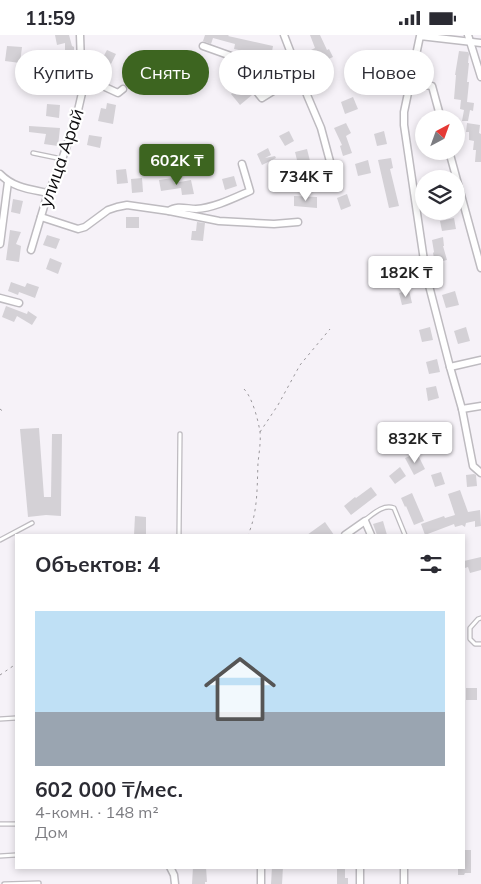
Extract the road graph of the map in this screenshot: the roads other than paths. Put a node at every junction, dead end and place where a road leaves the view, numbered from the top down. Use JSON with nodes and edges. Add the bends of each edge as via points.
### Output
{"nodes":[{"id":1,"x":80,"y":35,"type":"edge"},
{"id":2,"x":284,"y":35,"type":"edge"},
{"id":3,"x":469,"y":38,"type":"edge"},
{"id":4,"x":481,"y":43,"type":"edge"},
{"id":5,"x":203,"y":46,"type":"dead end"},
{"id":6,"x":80,"y":50,"type":"edge"},
{"id":7,"x":290,"y":50,"type":"edge"},
{"id":8,"x":417,"y":50,"type":"edge"},
{"id":9,"x":219,"y":52,"type":"edge"},
{"id":10,"x":481,"y":77,"type":"edge"},
{"id":11,"x":434,"y":94,"type":"edge"},
{"id":12,"x":82,"y":95,"type":"edge"},
{"id":13,"x":306,"y":95,"type":"edge"},
{"id":14,"x":408,"y":95,"type":"edge"},
{"id":15,"x":438,"y":110,"type":"edge"},
{"id":16,"x":33,"y":153,"type":"dead end"},
{"id":17,"x":62,"y":159,"type":"junction"},
{"id":18,"x":451,"y":160,"type":"edge"},
{"id":19,"x":242,"y":164,"type":"dead end"},
{"id":20,"x":0,"y":174,"type":"edge"},
{"id":21,"x":335,"y":180,"type":"dead end"},
{"id":22,"x":8,"y":182,"type":"junction"},
{"id":23,"x":48,"y":193,"type":"junction"},
{"id":24,"x":169,"y":211,"type":"junction"},
{"id":25,"x":41,"y":217,"type":"junction"},
{"id":26,"x":298,"y":222,"type":"dead end"},
{"id":27,"x":0,"y":244,"type":"edge"},
{"id":28,"x":31,"y":250,"type":"dead end"},
{"id":29,"x":481,"y":268,"type":"edge"},
{"id":30,"x":0,"y":298,"type":"edge"},
{"id":31,"x":19,"y":303,"type":"dead end"},
{"id":32,"x":481,"y":360,"type":"edge"},
{"id":33,"x":450,"y":367,"type":"junction"},
{"id":34,"x":481,"y":406,"type":"edge"},
{"id":35,"x":462,"y":409,"type":"junction"},
{"id":36,"x":180,"y":434,"type":"dead end"},
{"id":37,"x":481,"y":473,"type":"edge"},
{"id":38,"x":365,"y":521,"type":"junction"},
{"id":39,"x":32,"y":523,"type":"dead end"},
{"id":40,"x":179,"y":534,"type":"edge"},
{"id":41,"x":346,"y":534,"type":"edge"},
{"id":42,"x":370,"y":534,"type":"edge"},
{"id":43,"x":405,"y":534,"type":"edge"},
{"id":44,"x":0,"y":540,"type":"edge"},
{"id":45,"x":481,"y":618,"type":"edge"},
{"id":46,"x":481,"y":644,"type":"edge"},
{"id":47,"x":15,"y":718,"type":"edge"},
{"id":48,"x":0,"y":719,"type":"edge"},
{"id":49,"x":0,"y":824,"type":"edge"},
{"id":50,"x":15,"y":824,"type":"edge"},
{"id":51,"x":15,"y":855,"type":"edge"},
{"id":52,"x":0,"y":856,"type":"edge"},
{"id":53,"x":171,"y":869,"type":"edge"},
{"id":54,"x":261,"y":869,"type":"edge"},
{"id":55,"x":360,"y":869,"type":"edge"},
{"id":56,"x":404,"y":869,"type":"edge"},
{"id":57,"x":39,"y":883,"type":"dead end"},
{"id":58,"x":4,"y":884,"type":"edge"},
{"id":59,"x":176,"y":884,"type":"edge"},
{"id":60,"x":261,"y":884,"type":"edge"},
{"id":61,"x":360,"y":884,"type":"edge"},
{"id":62,"x":404,"y":884,"type":"edge"}],
"edges":[{"from":1,"to":6,"type":"street","name":"улица Арай"},
{"from":2,"to":7,"type":"street"},
{"from":3,"to":4,"type":"street"},
{"from":3,"to":8,"type":"street","via":[[420,35]]},
{"from":3,"to":10,"type":"street"},
{"from":5,"to":9,"type":"street"},
{"from":11,"to":15,"type":"street"},
{"from":12,"to":17,"type":"street","name":"улица Арай"},
{"from":13,"to":21,"type":"street","via":[[321,128]]},
{"from":14,"to":33,"type":"street","via":[[404,125],[426,274]]},
{"from":16,"to":17,"type":"lane"},
{"from":17,"to":23,"type":"street","name":"улица Арай"},
{"from":18,"to":29,"type":"street"},
{"from":19,"to":24,"type":"street","via":[[250,191],[198,209],[174,208]]},
{"from":20,"to":22,"type":"street"},
{"from":22,"to":23,"type":"street"},
{"from":22,"to":27,"type":"street"},
{"from":23,"to":25,"type":"street","name":"улица Арай"},
{"from":24,"to":25,"type":"street","via":[[127,205],[108,210],[78,229]]},
{"from":24,"to":26,"type":"street","via":[[219,221]]},
{"from":25,"to":28,"type":"street","name":"улица Арай"},
{"from":30,"to":31,"type":"street"},
{"from":32,"to":33,"type":"street"},
{"from":33,"to":35,"type":"street"},
{"from":34,"to":35,"type":"street"},
{"from":35,"to":37,"type":"street","via":[[473,466]]},
{"from":36,"to":40,"type":"lane"},
{"from":38,"to":41,"type":"street"},
{"from":38,"to":42,"type":"street"},
{"from":38,"to":43,"type":"lane","via":[[389,506],[394,508]]},
{"from":39,"to":44,"type":"lane"},
{"from":45,"to":46,"type":"lane","via":[[470,628],[470,639]]},
{"from":47,"to":48,"type":"lane"},
{"from":49,"to":50,"type":"lane"},
{"from":51,"to":52,"type":"lane"},
{"from":53,"to":59,"type":"street"},
{"from":54,"to":60,"type":"street"},
{"from":55,"to":61,"type":"street"},
{"from":56,"to":62,"type":"street"},
{"from":57,"to":58,"type":"lane"}]}
